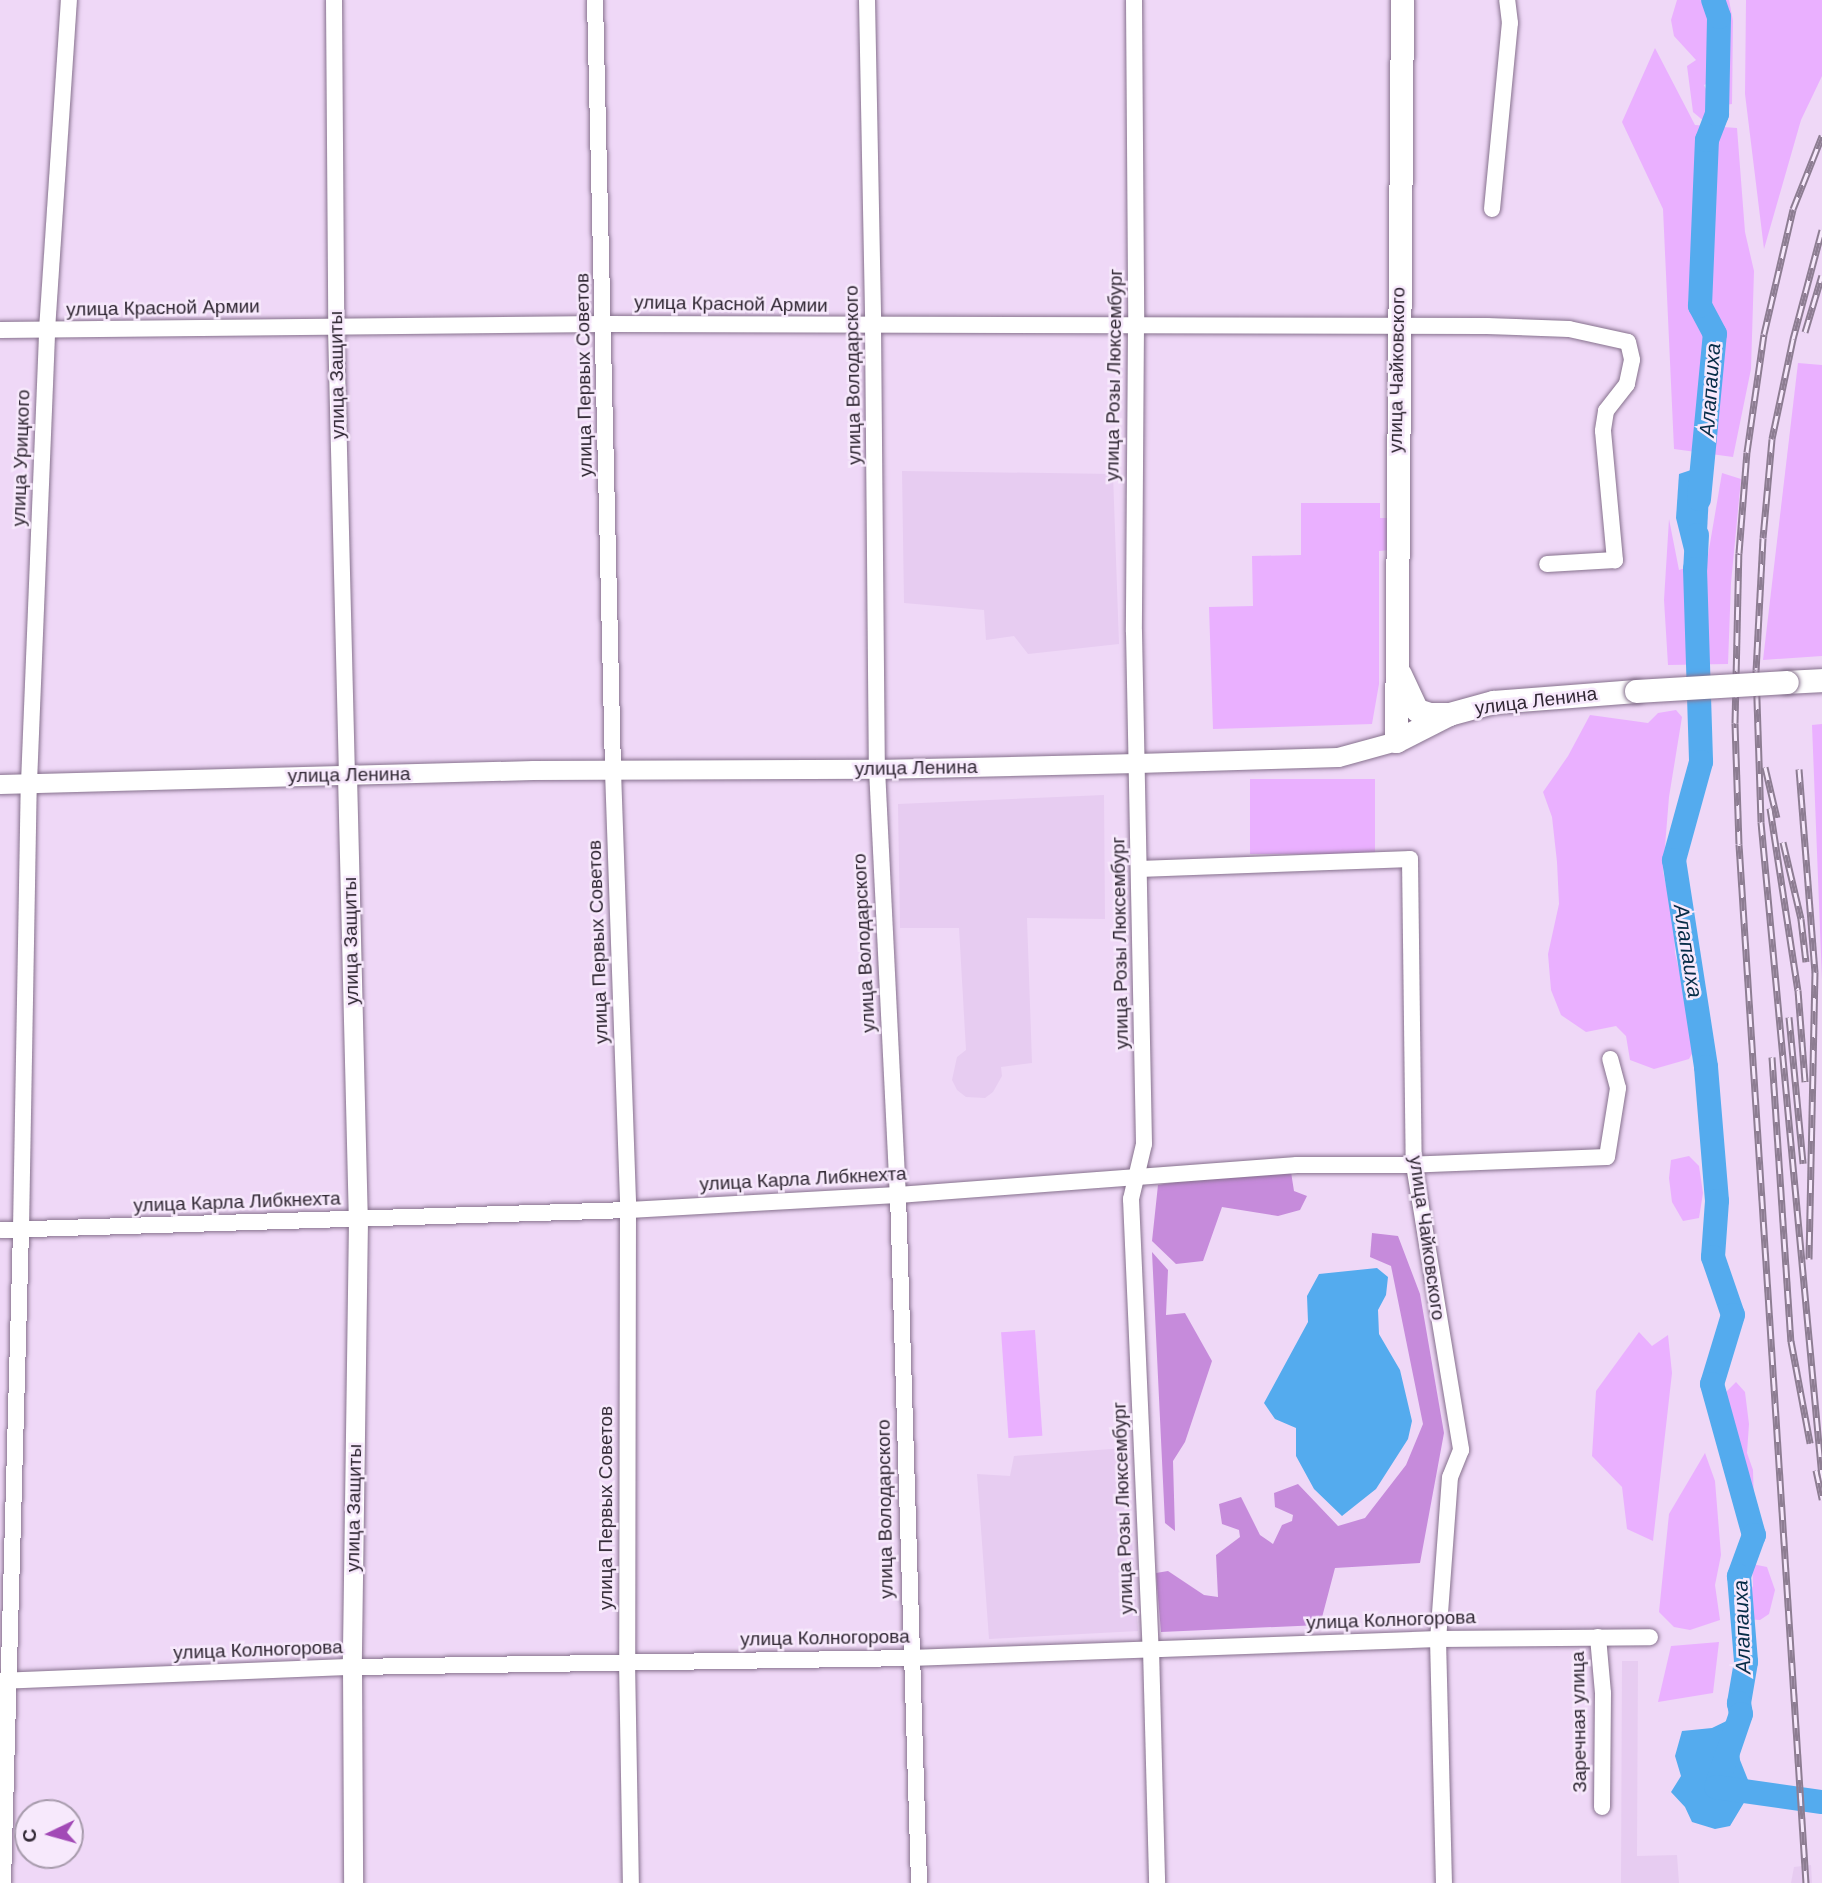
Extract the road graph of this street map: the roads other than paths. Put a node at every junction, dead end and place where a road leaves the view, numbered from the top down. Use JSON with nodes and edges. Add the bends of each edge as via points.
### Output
{"nodes":[{"id":1,"x":69,"y":0,"type":"edge"},
{"id":2,"x":334,"y":0,"type":"edge"},
{"id":3,"x":595,"y":0,"type":"edge"},
{"id":4,"x":867,"y":0,"type":"edge"},
{"id":5,"x":1134,"y":0,"type":"edge"},
{"id":6,"x":1402,"y":0,"type":"edge"},
{"id":7,"x":1507,"y":0,"type":"edge"},
{"id":8,"x":1492,"y":209,"type":"dead end"},
{"id":9,"x":604,"y":324,"type":"junction"},
{"id":10,"x":1136,"y":325,"type":"junction"},
{"id":11,"x":873,"y":326,"type":"junction"},
{"id":12,"x":1398,"y":326,"type":"junction"},
{"id":13,"x":336,"y":327,"type":"junction"},
{"id":14,"x":0,"y":330,"type":"edge"},
{"id":15,"x":47,"y":330,"type":"junction"},
{"id":16,"x":1547,"y":564,"type":"dead end"},
{"id":17,"x":1394,"y":648,"type":"junction"},
{"id":18,"x":1822,"y":680,"type":"edge"},
{"id":19,"x":1449,"y":714,"type":"junction"},
{"id":20,"x":1396,"y":740,"type":"junction"},
{"id":21,"x":1137,"y":763,"type":"junction"},
{"id":22,"x":877,"y":769,"type":"junction"},
{"id":23,"x":613,"y":771,"type":"junction"},
{"id":24,"x":347,"y":775,"type":"junction"},
{"id":25,"x":29,"y":783,"type":"junction"},
{"id":26,"x":0,"y":784,"type":"edge"},
{"id":27,"x":1140,"y":869,"type":"junction"},
{"id":28,"x":1610,"y":1059,"type":"dead end"},
{"id":29,"x":1414,"y":1165,"type":"junction"},
{"id":30,"x":1137,"y":1177,"type":"junction"},
{"id":31,"x":898,"y":1195,"type":"junction"},
{"id":32,"x":628,"y":1210,"type":"junction"},
{"id":33,"x":358,"y":1220,"type":"junction"},
{"id":34,"x":21,"y":1229,"type":"junction"},
{"id":35,"x":0,"y":1230,"type":"edge"},
{"id":36,"x":1598,"y":1637,"type":"junction"},
{"id":37,"x":1650,"y":1637,"type":"dead end"},
{"id":38,"x":1438,"y":1639,"type":"junction"},
{"id":39,"x":1151,"y":1649,"type":"junction"},
{"id":40,"x":910,"y":1658,"type":"junction"},
{"id":41,"x":627,"y":1661,"type":"junction"},
{"id":42,"x":352,"y":1667,"type":"junction"},
{"id":43,"x":3,"y":1681,"type":"edge"},
{"id":44,"x":1602,"y":1807,"type":"dead end"},
{"id":45,"x":3,"y":1883,"type":"edge"},
{"id":46,"x":353,"y":1883,"type":"edge"},
{"id":47,"x":631,"y":1883,"type":"edge"},
{"id":48,"x":919,"y":1883,"type":"edge"},
{"id":49,"x":1157,"y":1883,"type":"edge"},
{"id":50,"x":1444,"y":1883,"type":"edge"}],
"edges":[{"from":1,"to":15,"type":"street","name":"улица Урицкого"},
{"from":2,"to":13,"type":"street","name":"улица Защиты"},
{"from":3,"to":9,"type":"street","name":"улица Первых Советов"},
{"from":4,"to":11,"type":"street","name":"улица Володарского"},
{"from":5,"to":10,"type":"street","name":"улица Розы Люксембург"},
{"from":6,"to":12,"type":"main road","name":"улица Чайковского"},
{"from":7,"to":8,"type":"street","via":[[1510,23]]},
{"from":9,"to":11,"type":"street","name":"улица Красной Армии"},
{"from":9,"to":13,"type":"street","name":"улица Красной Армии"},
{"from":9,"to":23,"type":"street","name":"улица Первых Советов"},
{"from":10,"to":11,"type":"street","name":"улица Красной Армии"},
{"from":10,"to":12,"type":"street","name":"улица Красной Армии"},
{"from":10,"to":21,"type":"street","name":"улица Розы Люксембург"},
{"from":11,"to":22,"type":"street","name":"улица Володарского"},
{"from":12,"to":16,"type":"street","name":"улица Красной Армии","via":[[1569,329],[1628,342],[1632,360],[1627,384],[1606,411],[1603,431],[1615,560]]},
{"from":12,"to":17,"type":"main road","name":"улица Чайковского"},
{"from":13,"to":15,"type":"street","name":"улица Красной Армии"},
{"from":13,"to":24,"type":"street","name":"улица Защиты"},
{"from":14,"to":15,"type":"street","name":"улица Красной Армии"},
{"from":15,"to":25,"type":"street","name":"улица Урицкого"},
{"from":17,"to":19,"type":"main road","via":[[1403,684],[1417,710]]},
{"from":17,"to":20,"type":"main road","name":"улица Чайковского"},
{"from":18,"to":19,"type":"main road","name":"улица Ленина","bridge":true,"via":[[1493,702]]},
{"from":19,"to":20,"type":"main road","name":"улица Ленина"},
{"from":20,"to":21,"type":"street","name":"улица Ленина","via":[[1338,757]]},
{"from":21,"to":22,"type":"street","name":"улица Ленина"},
{"from":21,"to":27,"type":"street","name":"улица Розы Люксембург"},
{"from":22,"to":23,"type":"street","name":"улица Ленина"},
{"from":22,"to":31,"type":"street","name":"улица Володарского"},
{"from":23,"to":24,"type":"street","name":"улица Ленина"},
{"from":23,"to":32,"type":"street","name":"улица Первых Советов"},
{"from":24,"to":25,"type":"street","name":"улица Ленина"},
{"from":24,"to":33,"type":"street","name":"улица Защиты"},
{"from":25,"to":26,"type":"street","name":"улица Ленина"},
{"from":25,"to":34,"type":"street","name":"улица Урицкого"},
{"from":27,"to":29,"type":"street","name":"улица Чайковского","via":[[1410,859]]},
{"from":27,"to":30,"type":"street","name":"улица Розы Люксембург","via":[[1144,1144]]},
{"from":28,"to":29,"type":"street","name":"улица Карла Либкнехта","via":[[1618,1088],[1607,1157]]},
{"from":29,"to":30,"type":"street","name":"улица Карла Либкнехта","via":[[1297,1165]]},
{"from":29,"to":38,"type":"street","name":"улица Чайковского","via":[[1461,1450],[1450,1477]]},
{"from":30,"to":31,"type":"street","name":"улица Карла Либкнехта"},
{"from":30,"to":39,"type":"street","name":"улица Розы Люксембург","via":[[1131,1199]]},
{"from":31,"to":32,"type":"street","name":"улица Карла Либкнехта"},
{"from":31,"to":40,"type":"street","name":"улица Володарского"},
{"from":32,"to":33,"type":"street","name":"улица Карла Либкнехта"},
{"from":32,"to":41,"type":"street","name":"улица Первых Советов"},
{"from":33,"to":34,"type":"street","name":"улица Карла Либкнехта"},
{"from":33,"to":42,"type":"street","name":"улица Защиты"},
{"from":34,"to":35,"type":"street","name":"улица Карла Либкнехта"},
{"from":34,"to":43,"type":"street","name":"улица Урицкого"},
{"from":36,"to":37,"type":"street","name":"улица Колногорова"},
{"from":36,"to":38,"type":"street","name":"улица Колногорова"},
{"from":36,"to":44,"type":"street","name":"Заречная улица","via":[[1603,1693]]},
{"from":38,"to":39,"type":"street","name":"улица Колногорова"},
{"from":38,"to":50,"type":"street","name":"улица Чайковского"},
{"from":39,"to":40,"type":"street","name":"улица Колногорова"},
{"from":39,"to":49,"type":"street","name":"улица Розы Люксембург"},
{"from":40,"to":41,"type":"street","name":"улица Колногорова"},
{"from":40,"to":48,"type":"street","name":"улица Володарского"},
{"from":41,"to":42,"type":"street","name":"улица Колногорова"},
{"from":41,"to":47,"type":"street","name":"улица Первых Советов"},
{"from":42,"to":43,"type":"street","name":"улица Колногорова"},
{"from":42,"to":46,"type":"street","name":"улица Защиты"},
{"from":43,"to":45,"type":"street","name":"улица Урицкого"}]}
